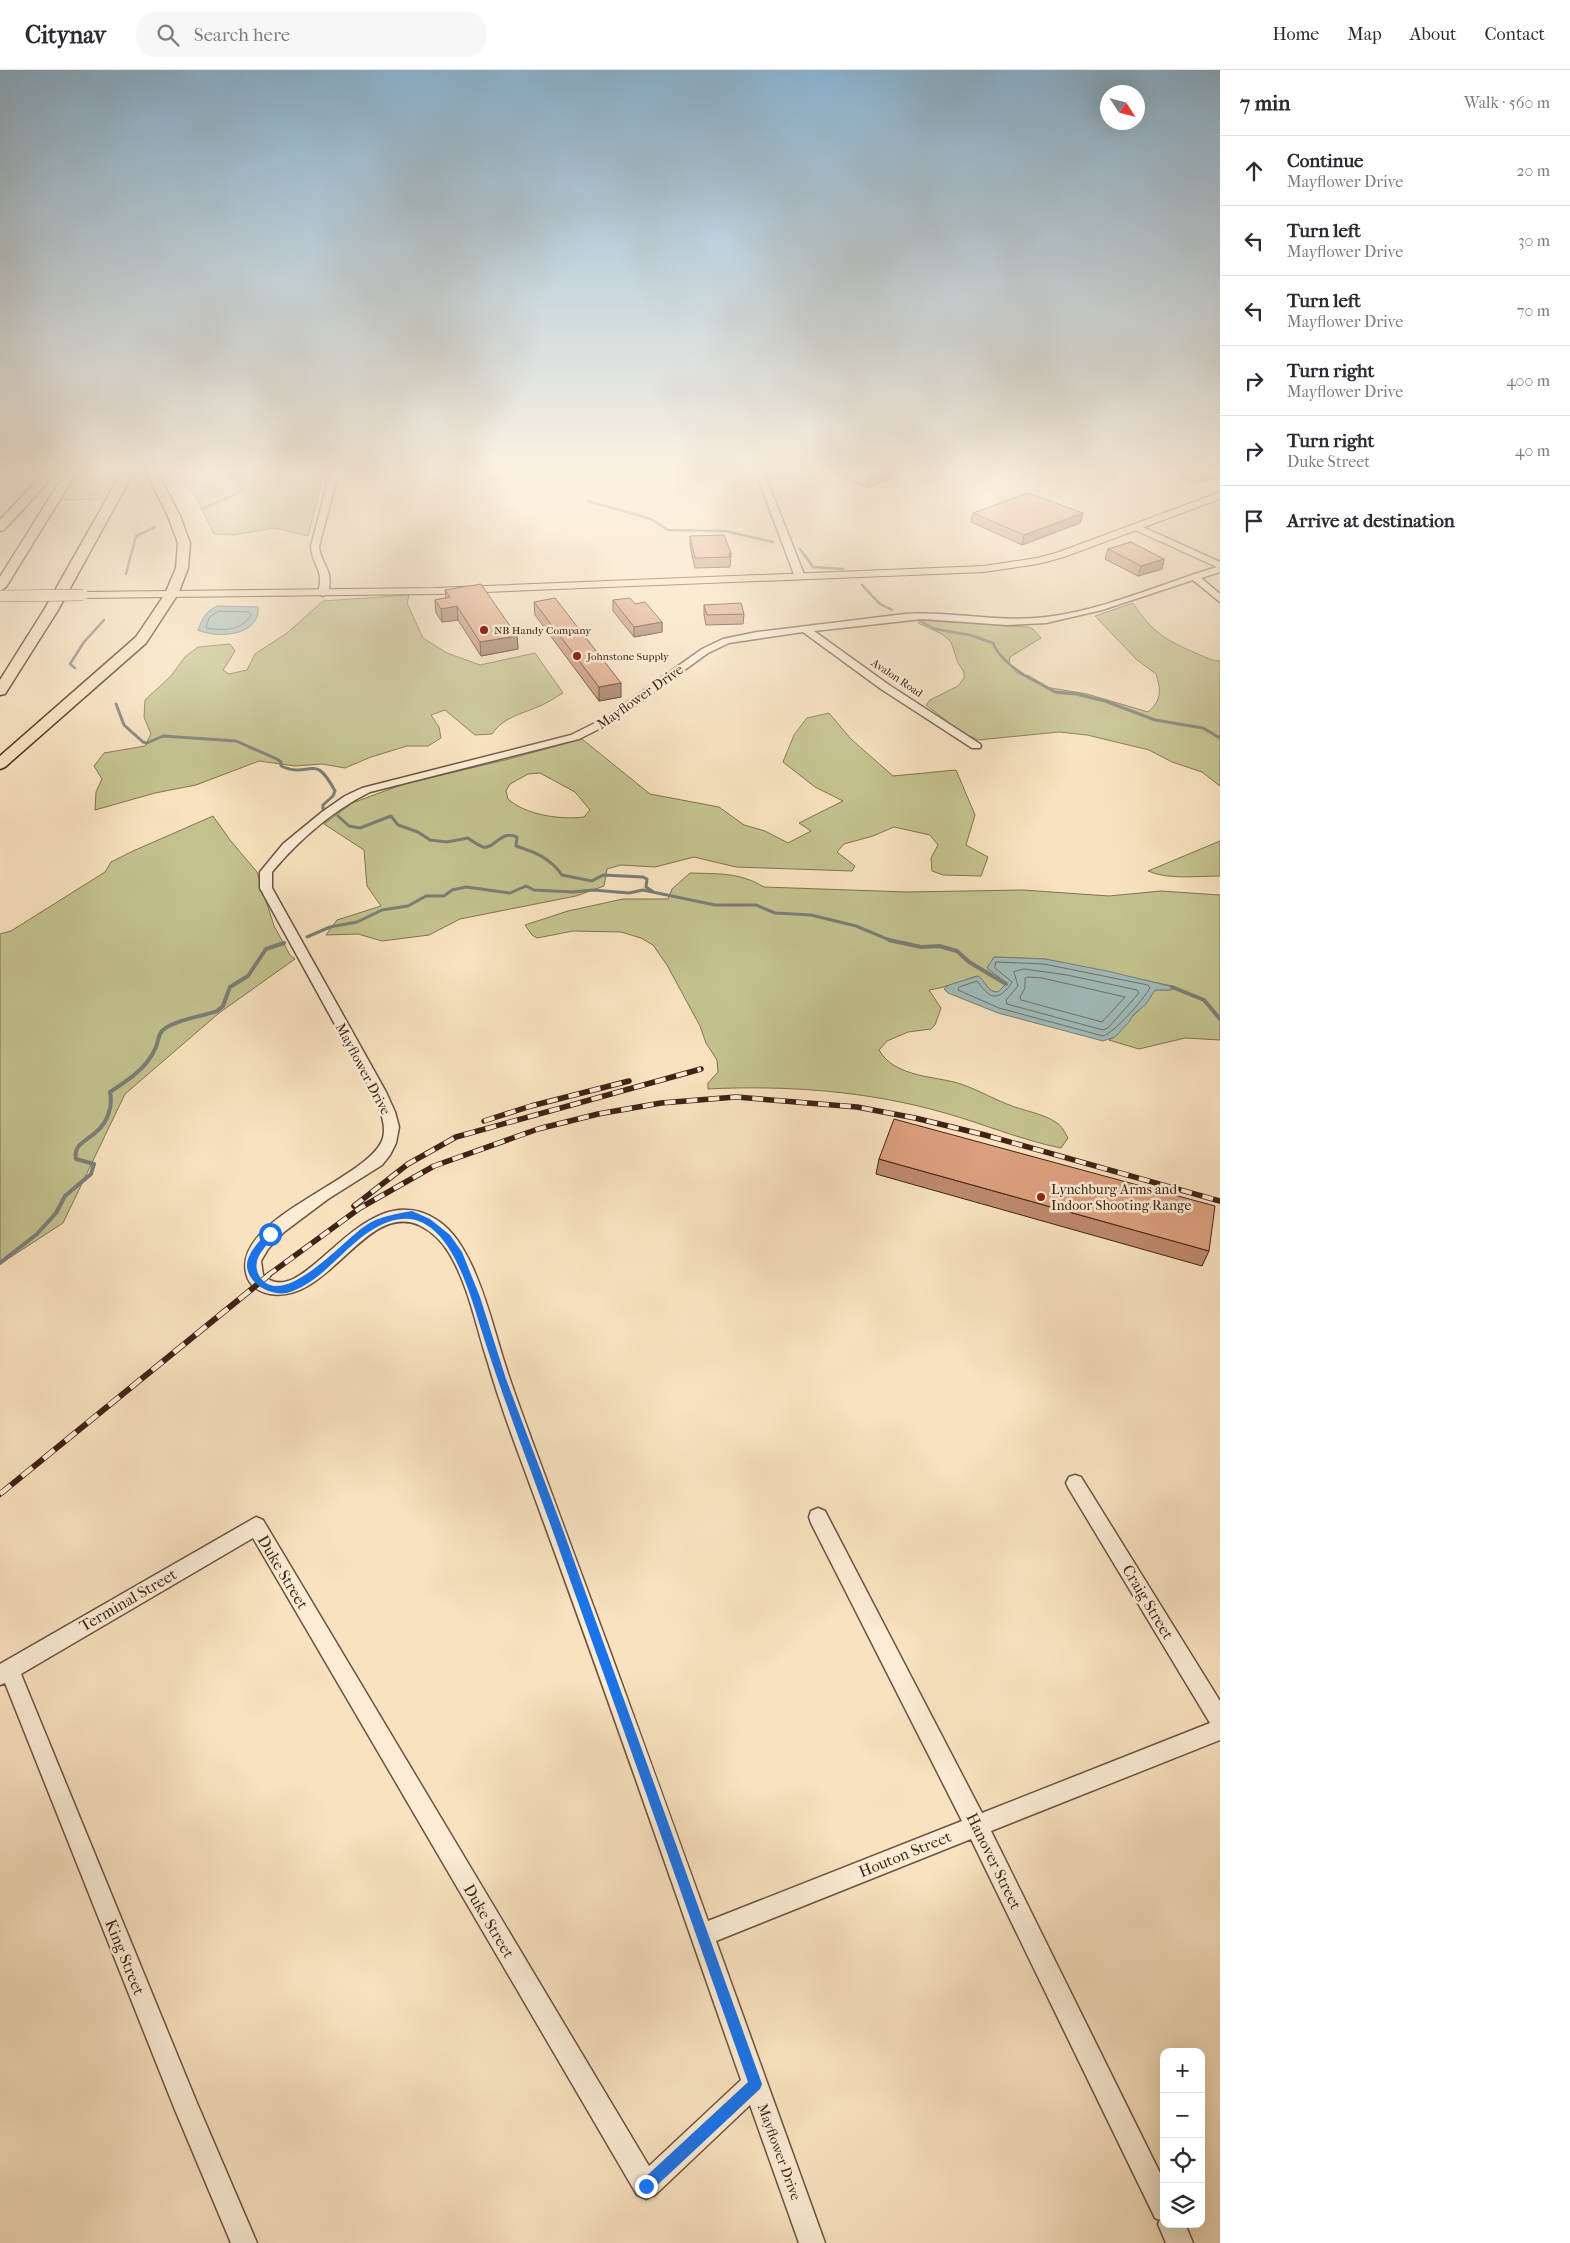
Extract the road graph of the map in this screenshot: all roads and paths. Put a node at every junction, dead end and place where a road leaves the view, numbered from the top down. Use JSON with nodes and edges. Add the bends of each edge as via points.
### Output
{"nodes":[{"id":1,"x":10,"y":571,"type":"edge"},
{"id":2,"x":72,"y":571,"type":"edge"},
{"id":3,"x":180,"y":571,"type":"edge"},
{"id":4,"x":326,"y":571,"type":"edge"},
{"id":5,"x":798,"y":571,"type":"edge"},
{"id":6,"x":947,"y":571,"type":"edge"},
{"id":7,"x":1214,"y":571,"type":"edge"},
{"id":8,"x":800,"y":577,"type":"junction"},
{"id":9,"x":1196,"y":578,"type":"junction"},
{"id":10,"x":0,"y":587,"type":"edge"},
{"id":11,"x":323,"y":593,"type":"junction"},
{"id":12,"x":0,"y":596,"type":"edge"},
{"id":13,"x":170,"y":596,"type":"junction"},
{"id":14,"x":82,"y":598,"type":"junction"},
{"id":15,"x":1220,"y":599,"type":"edge"},
{"id":16,"x":0,"y":602,"type":"edge"},
{"id":17,"x":805,"y":629,"type":"junction"},
{"id":18,"x":0,"y":691,"type":"edge"},
{"id":19,"x":976,"y":746,"type":"dead end"},
{"id":20,"x":0,"y":764,"type":"edge"},
{"id":21,"x":1075,"y":1483,"type":"dead end"},
{"id":22,"x":818,"y":1517,"type":"dead end"},
{"id":23,"x":256,"y":1526,"type":"joint"},
{"id":24,"x":5,"y":1672,"type":"edge"},
{"id":25,"x":1220,"y":1720,"type":"edge"},
{"id":26,"x":1220,"y":1730,"type":"edge"},
{"id":27,"x":976,"y":1825,"type":"junction"},
{"id":28,"x":701,"y":1935,"type":"junction"},
{"id":29,"x":755,"y":2084,"type":"junction"},
{"id":30,"x":1160,"y":2201,"type":"edge"},
{"id":31,"x":1173,"y":2228,"type":"edge"},
{"id":32,"x":244,"y":2243,"type":"edge"},
{"id":33,"x":812,"y":2243,"type":"edge"},
{"id":34,"x":1180,"y":2243,"type":"edge"}],
"edges":[{"from":1,"to":10,"type":"highway"},
{"from":2,"to":18,"type":"highway"},
{"from":3,"to":13,"type":"highway"},
{"from":4,"to":11,"type":"street"},
{"from":5,"to":8,"type":"street"},
{"from":6,"to":8,"type":"main road"},
{"from":7,"to":9,"type":"street","name":"Mayflower Drive"},
{"from":8,"to":11,"type":"main road"},
{"from":9,"to":15,"type":"street"},
{"from":9,"to":17,"type":"street","name":"Mayflower Drive","via":[[1046,620],[1007,622],[922,616]]},
{"from":11,"to":13,"type":"main road","via":[[299,597]]},
{"from":12,"to":14,"type":"main road","bridge":true},
{"from":13,"to":14,"type":"main road"},
{"from":13,"to":20,"type":"highway","via":[[152,628],[141,640]]},
{"from":14,"to":16,"type":"main road"},
{"from":17,"to":19,"type":"street","name":"Avalon Road","via":[[885,687]]},
{"from":17,"to":28,"type":"street","name":"Mayflower Drive","via":[[741,637],[717,644],[610,720],[574,737],[366,790],[348,798],[296,839],[271,864],[264,878],[283,922],[379,1092],[393,1133],[377,1161],[270,1234],[257,1250],[252,1269],[258,1282],[275,1289],[289,1289],[311,1276],[368,1228],[399,1216],[412,1215],[427,1221],[447,1238],[457,1252]]},
{"from":21,"to":25,"type":"street","name":"Craig Street"},
{"from":22,"to":27,"type":"street","name":"Hanover Street"},
{"from":23,"to":24,"type":"street","name":"Terminal Street"},
{"from":23,"to":29,"type":"street","name":"Duke Street","via":[[646,2186]]},
{"from":24,"to":32,"type":"street","name":"King Street"},
{"from":26,"to":27,"type":"street","name":"Houton Street"},
{"from":27,"to":28,"type":"street","name":"Houton Street"},
{"from":27,"to":30,"type":"street","name":"Hanover Street"},
{"from":28,"to":29,"type":"street","name":"Mayflower Drive"},
{"from":29,"to":33,"type":"street","name":"Mayflower Drive"},
{"from":31,"to":34,"type":"street"}]}
